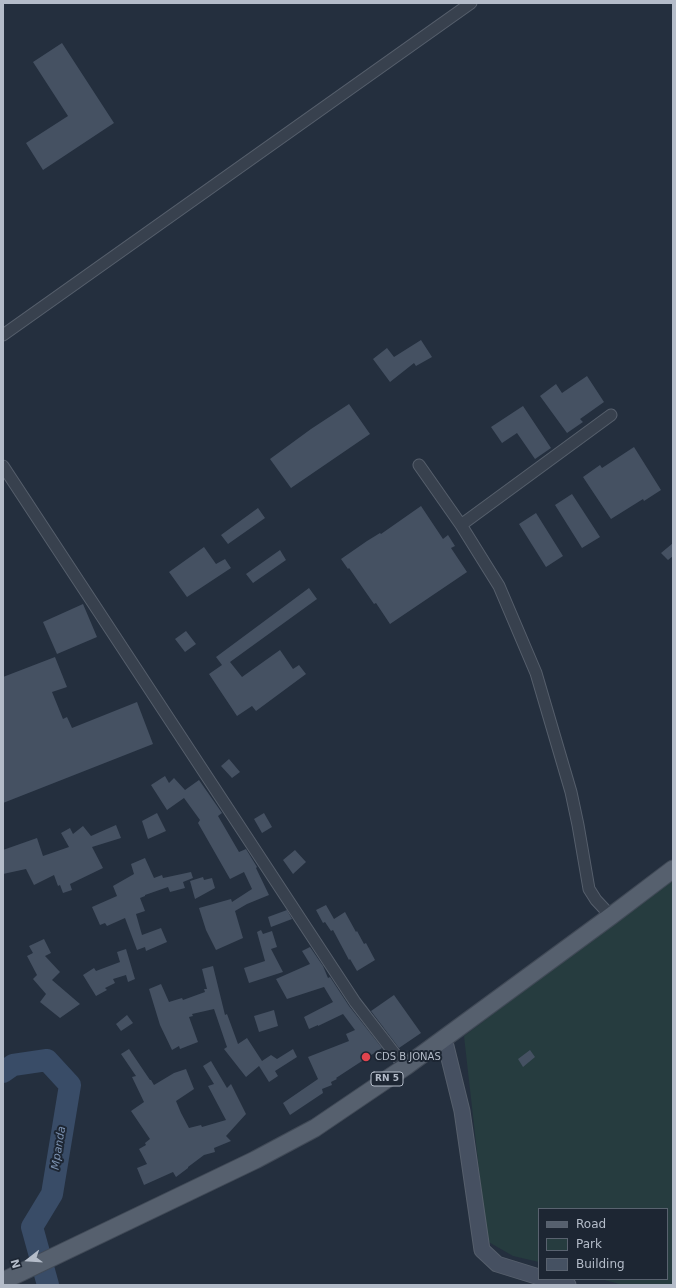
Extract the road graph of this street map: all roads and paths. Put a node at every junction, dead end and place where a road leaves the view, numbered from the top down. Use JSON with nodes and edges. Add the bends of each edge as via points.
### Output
{"nodes":[{"id":1,"x":472,"y":3,"type":"edge"},
{"id":2,"x":3,"y":335,"type":"edge"},
{"id":3,"x":611,"y":415,"type":"dead end"},
{"id":4,"x":419,"y":465,"type":"dead end"},
{"id":5,"x":3,"y":466,"type":"edge"},
{"id":6,"x":461,"y":525,"type":"junction"},
{"id":7,"x":673,"y":869,"type":"edge"},
{"id":8,"x":611,"y":916,"type":"junction"},
{"id":9,"x":444,"y":1038,"type":"junction"},
{"id":10,"x":406,"y":1067,"type":"junction"},
{"id":11,"x":538,"y":1277,"type":"edge"},
{"id":12,"x":7,"y":1279,"type":"edge"},
{"id":13,"x":550,"y":1280,"type":"edge"},
{"id":14,"x":568,"y":1285,"type":"edge"}],
"edges":[{"from":1,"to":2,"type":"street"},
{"from":3,"to":6,"type":"street"},
{"from":4,"to":6,"type":"street"},
{"from":5,"to":10,"type":"street","via":[[355,1002]]},
{"from":6,"to":8,"type":"street","via":[[499,586],[536,673],[571,792],[588,889]]},
{"from":7,"to":8,"type":"main road","number":"RN 5"},
{"from":8,"to":9,"type":"main road","number":"RN 5"},
{"from":9,"to":10,"type":"main road","number":"RN 5"},
{"from":9,"to":11,"type":"street","via":[[462,1111],[482,1250],[497,1264]]},
{"from":10,"to":12,"type":"main road","number":"RN 5","via":[[315,1128],[256,1160]]},
{"from":13,"to":14,"type":"street"}]}
